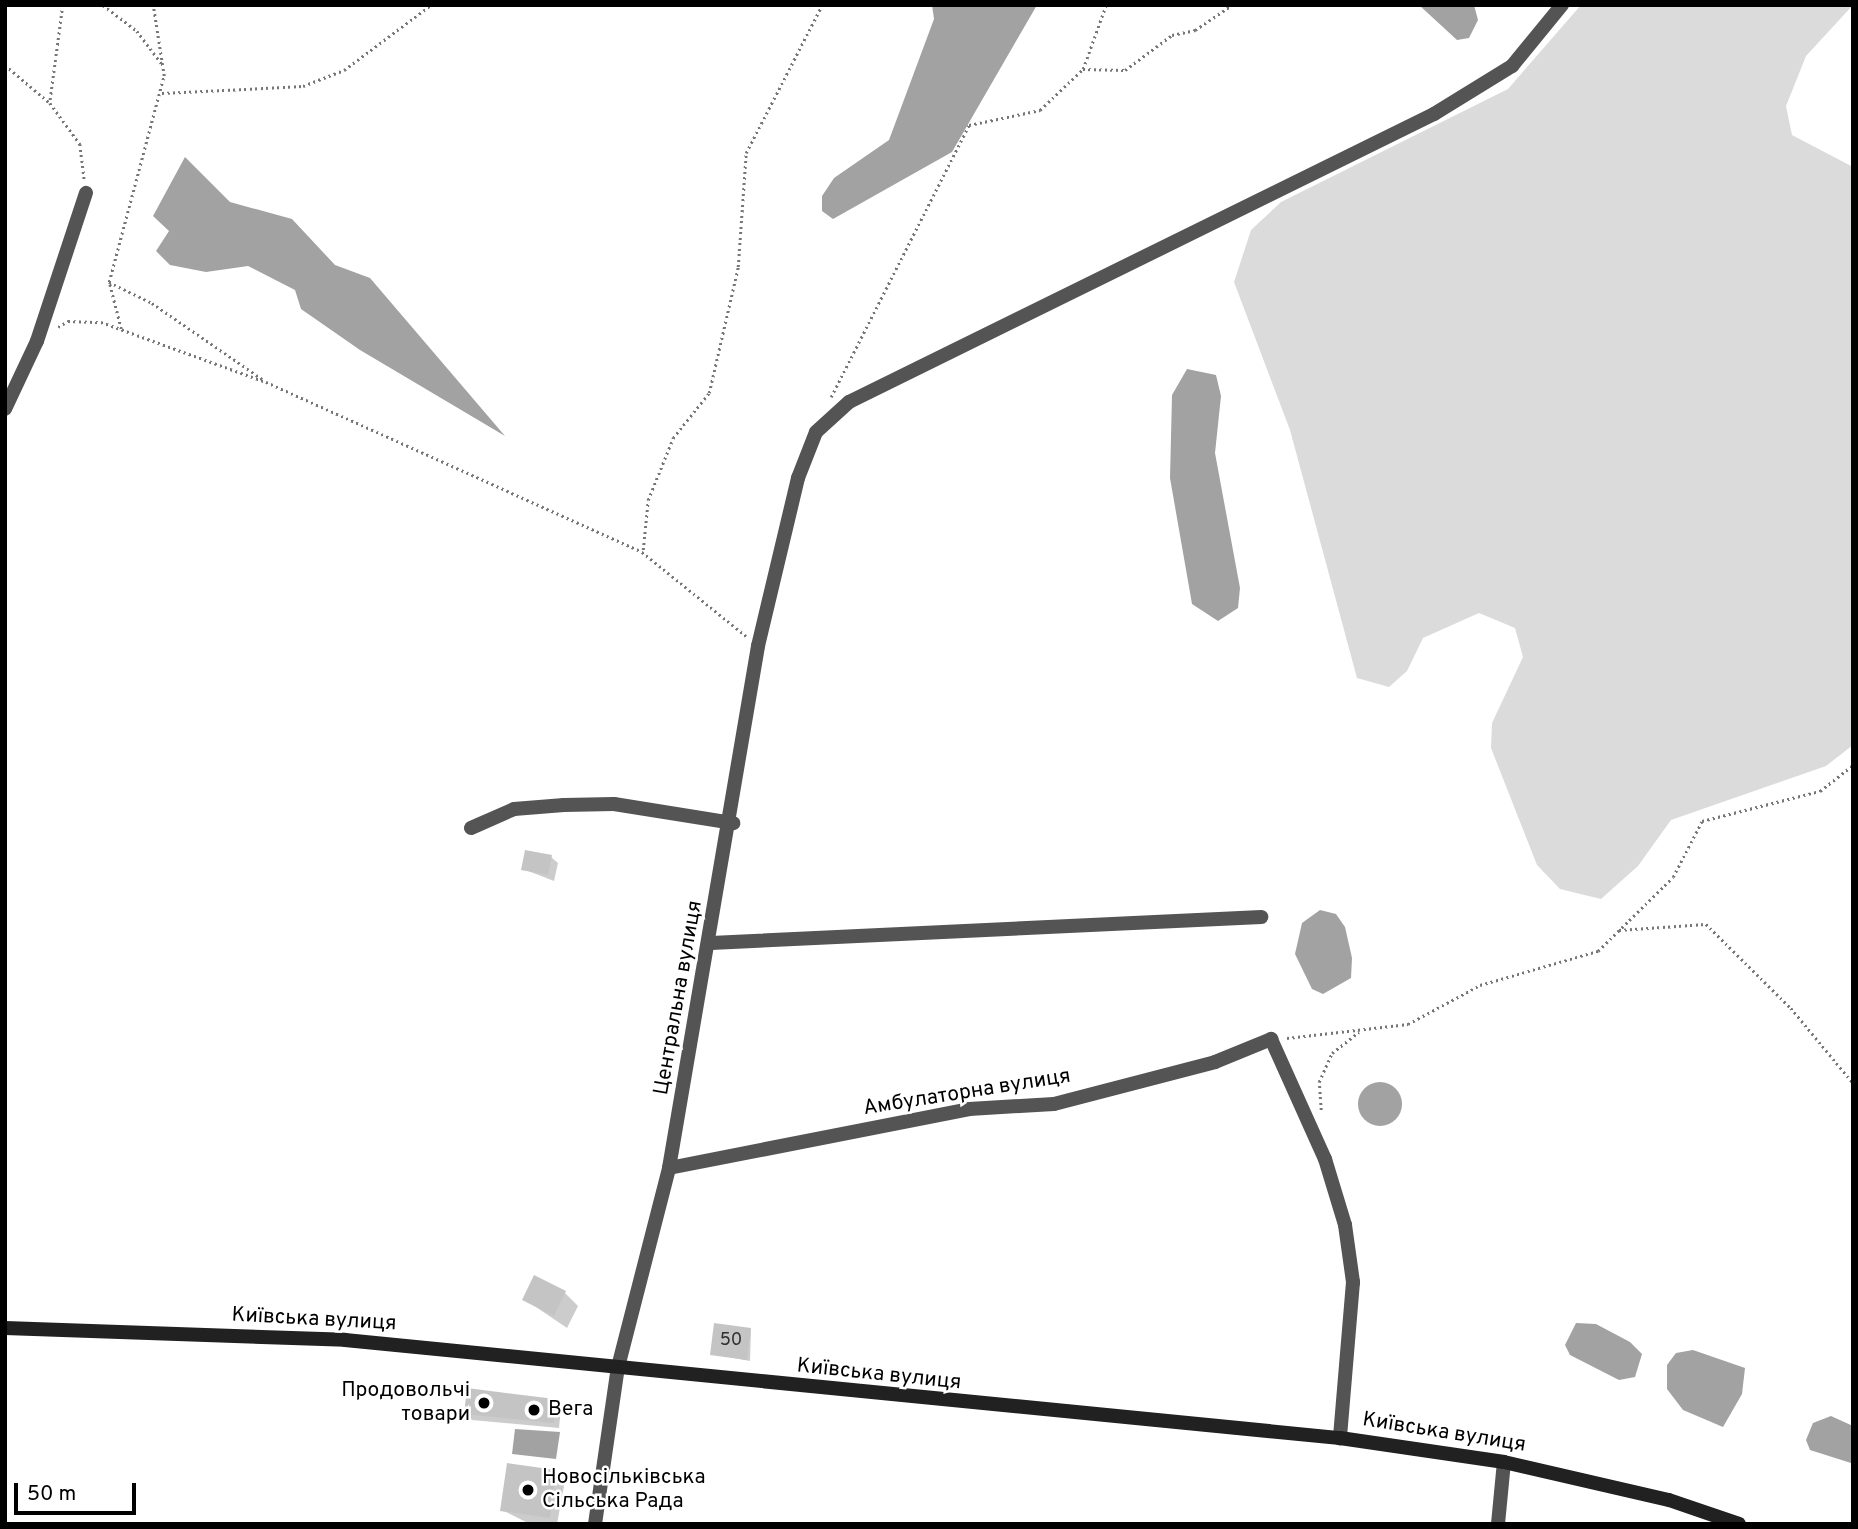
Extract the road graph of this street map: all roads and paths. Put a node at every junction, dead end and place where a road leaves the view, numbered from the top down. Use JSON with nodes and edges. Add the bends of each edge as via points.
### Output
{"nodes":[{"id":1,"x":63,"y":5,"type":"edge"},
{"id":2,"x":103,"y":5,"type":"edge"},
{"id":3,"x":153,"y":5,"type":"edge"},
{"id":4,"x":431,"y":5,"type":"edge"},
{"id":5,"x":822,"y":5,"type":"edge"},
{"id":6,"x":1106,"y":5,"type":"edge"},
{"id":7,"x":1231,"y":5,"type":"edge"},
{"id":8,"x":1562,"y":5,"type":"edge"},
{"id":9,"x":5,"y":65,"type":"edge"},
{"id":10,"x":163,"y":65,"type":"junction"},
{"id":11,"x":1083,"y":69,"type":"junction"},
{"id":12,"x":162,"y":93,"type":"junction"},
{"id":13,"x":50,"y":103,"type":"junction"},
{"id":14,"x":86,"y":193,"type":"joint"},
{"id":15,"x":109,"y":282,"type":"junction"},
{"id":16,"x":121,"y":329,"type":"junction"},
{"id":17,"x":37,"y":341,"type":"junction"},
{"id":18,"x":267,"y":382,"type":"junction"},
{"id":19,"x":827,"y":408,"type":"dead end"},
{"id":20,"x":5,"y":409,"type":"edge"},
{"id":21,"x":642,"y":552,"type":"junction"},
{"id":22,"x":758,"y":646,"type":"junction"},
{"id":23,"x":1853,"y":765,"type":"edge"},
{"id":24,"x":733,"y":823,"type":"junction"},
{"id":25,"x":471,"y":828,"type":"dead end"},
{"id":26,"x":1261,"y":917,"type":"dead end"},
{"id":27,"x":1619,"y":930,"type":"junction"},
{"id":28,"x":711,"y":943,"type":"junction"},
{"id":29,"x":1362,"y":1030,"type":"junction"},
{"id":30,"x":1270,"y":1039,"type":"junction"},
{"id":31,"x":1853,"y":1083,"type":"edge"},
{"id":32,"x":1322,"y":1120,"type":"dead end"},
{"id":33,"x":669,"y":1168,"type":"junction"},
{"id":34,"x":5,"y":1328,"type":"edge"},
{"id":35,"x":618,"y":1367,"type":"junction"},
{"id":36,"x":1340,"y":1438,"type":"junction"},
{"id":37,"x":1504,"y":1462,"type":"junction"},
{"id":38,"x":595,"y":1524,"type":"edge"},
{"id":39,"x":1499,"y":1524,"type":"edge"},
{"id":40,"x":1740,"y":1524,"type":"edge"}],
"edges":[{"from":1,"to":13,"type":"path"},
{"from":2,"to":10,"type":"path","via":[[137,31]]},
{"from":3,"to":10,"type":"path"},
{"from":4,"to":12,"type":"path","via":[[344,70],[303,86]]},
{"from":5,"to":21,"type":"path","via":[[746,153],[738,267],[709,393],[673,438],[648,500]]},
{"from":6,"to":11,"type":"path"},
{"from":7,"to":11,"type":"path","via":[[1195,30],[1172,35],[1125,70]]},
{"from":8,"to":22,"type":"street","name":"Центральна вулиця","via":[[1512,66],[1434,114],[849,402],[816,432],[797,478]]},
{"from":9,"to":13,"type":"path"},
{"from":10,"to":12,"type":"path"},
{"from":11,"to":19,"type":"path","via":[[1040,110],[968,125],[870,309]]},
{"from":12,"to":15,"type":"path","via":[[144,164],[127,196],[122,246]]},
{"from":13,"to":14,"type":"path","via":[[79,144]]},
{"from":14,"to":17,"type":"street"},
{"from":15,"to":16,"type":"path"},
{"from":15,"to":18,"type":"path","via":[[163,310]]},
{"from":16,"to":17,"type":"path","via":[[68,321]]},
{"from":16,"to":18,"type":"path"},
{"from":17,"to":20,"type":"street"},
{"from":18,"to":21,"type":"path"},
{"from":21,"to":22,"type":"path"},
{"from":22,"to":24,"type":"street","name":"Центральна вулиця"},
{"from":23,"to":27,"type":"path","via":[[1820,790],[1702,821],[1673,877]]},
{"from":24,"to":25,"type":"street","via":[[589,804],[514,809]]},
{"from":24,"to":28,"type":"street","name":"Центральна вулиця"},
{"from":26,"to":28,"type":"street"},
{"from":27,"to":29,"type":"path","via":[[1598,951],[1480,985],[1408,1024]]},
{"from":27,"to":31,"type":"path","via":[[1706,924],[1791,1008]]},
{"from":28,"to":33,"type":"street","name":"Центральна вулиця"},
{"from":29,"to":30,"type":"path"},
{"from":29,"to":32,"type":"path","via":[[1332,1053],[1319,1082]]},
{"from":30,"to":33,"type":"street","name":"Амбулаторна вулиця","via":[[1215,1062],[1054,1104],[969,1109]]},
{"from":30,"to":36,"type":"street","via":[[1325,1159],[1345,1224],[1353,1282]]},
{"from":33,"to":35,"type":"street","name":"Центральна вулиця"},
{"from":34,"to":35,"type":"street","name":"Київська вулиця","via":[[345,1340]]},
{"from":35,"to":36,"type":"street","name":"Київська вулиця","via":[[865,1396]]},
{"from":35,"to":38,"type":"street","name":"Центральна вулиця"},
{"from":36,"to":37,"type":"street","name":"Київська вулиця"},
{"from":37,"to":39,"type":"street"},
{"from":37,"to":40,"type":"street","name":"Київська вулиця","via":[[1669,1500]]}]}
